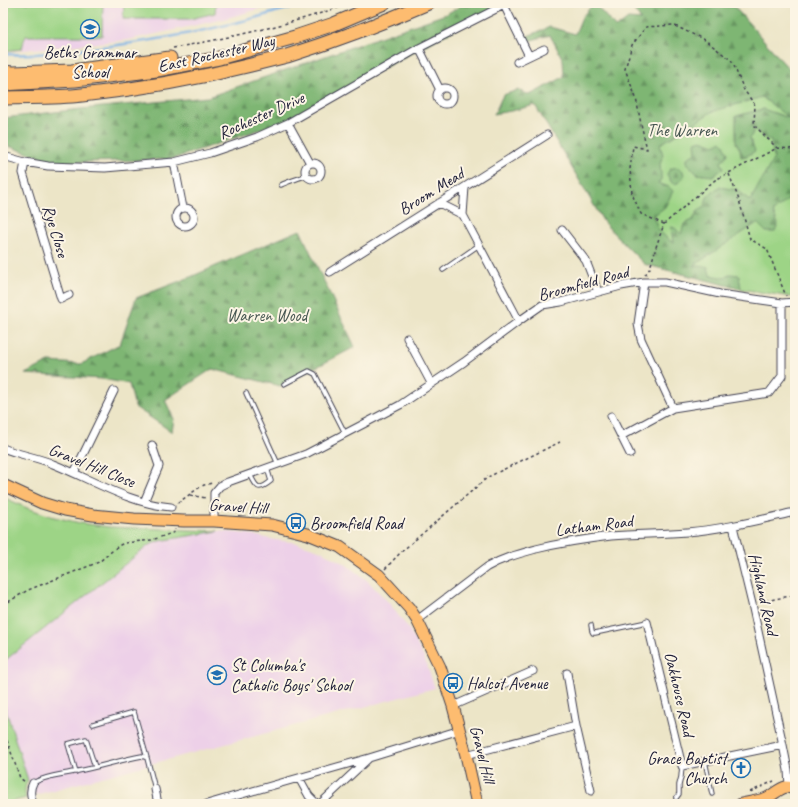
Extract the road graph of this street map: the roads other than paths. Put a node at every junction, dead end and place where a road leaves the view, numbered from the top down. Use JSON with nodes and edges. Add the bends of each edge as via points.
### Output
{"nodes":[{"id":1,"x":384,"y":3,"type":"edge"},
{"id":2,"x":428,"y":3,"type":"edge"},
{"id":3,"x":506,"y":4,"type":"edge"},
{"id":4,"x":372,"y":8,"type":"junction"},
{"id":5,"x":419,"y":48,"type":"junction"},
{"id":6,"x":544,"y":49,"type":"dead end"},
{"id":7,"x":529,"y":56,"type":"junction"},
{"id":8,"x":517,"y":62,"type":"dead end"},
{"id":9,"x":6,"y":74,"type":"edge"},
{"id":10,"x":440,"y":90,"type":"dead end"},
{"id":11,"x":3,"y":98,"type":"edge"},
{"id":12,"x":288,"y":123,"type":"junction"},
{"id":13,"x":547,"y":136,"type":"dead end"},
{"id":14,"x":3,"y":156,"type":"edge"},
{"id":15,"x":25,"y":162,"type":"junction"},
{"id":16,"x":174,"y":162,"type":"junction"},
{"id":17,"x":310,"y":163,"type":"junction"},
{"id":18,"x":307,"y":175,"type":"junction"},
{"id":19,"x":281,"y":185,"type":"dead end"},
{"id":20,"x":466,"y":187,"type":"junction"},
{"id":21,"x":439,"y":203,"type":"junction"},
{"id":22,"x":183,"y":208,"type":"dead end"},
{"id":23,"x":462,"y":215,"type":"junction"},
{"id":24,"x":562,"y":230,"type":"dead end"},
{"id":25,"x":479,"y":245,"type":"junction"},
{"id":26,"x":443,"y":270,"type":"dead end"},
{"id":27,"x":330,"y":272,"type":"dead end"},
{"id":28,"x":644,"y":279,"type":"junction"},
{"id":29,"x":598,"y":292,"type":"junction"},
{"id":30,"x":69,"y":295,"type":"dead end"},
{"id":31,"x":788,"y":303,"type":"edge"},
{"id":32,"x":519,"y":321,"type":"junction"},
{"id":33,"x":407,"y":338,"type":"dead end"},
{"id":34,"x":284,"y":384,"type":"dead end"},
{"id":35,"x":431,"y":384,"type":"junction"},
{"id":36,"x":114,"y":391,"type":"dead end"},
{"id":37,"x":246,"y":393,"type":"dead end"},
{"id":38,"x":673,"y":408,"type":"junction"},
{"id":39,"x":611,"y":416,"type":"dead end"},
{"id":40,"x":345,"y":433,"type":"junction"},
{"id":41,"x":621,"y":436,"type":"junction"},
{"id":42,"x":152,"y":445,"type":"dead end"},
{"id":43,"x":3,"y":448,"type":"edge"},
{"id":44,"x":630,"y":454,"type":"dead end"},
{"id":45,"x":278,"y":464,"type":"junction"},
{"id":46,"x":267,"y":468,"type":"junction"},
{"id":47,"x":74,"y":473,"type":"junction"},
{"id":48,"x":250,"y":474,"type":"junction"},
{"id":49,"x":3,"y":485,"type":"edge"},
{"id":50,"x":144,"y":502,"type":"junction"},
{"id":51,"x":171,"y":507,"type":"road end"},
{"id":52,"x":795,"y":512,"type":"edge"},
{"id":53,"x":214,"y":521,"type":"junction"},
{"id":54,"x":733,"y":526,"type":"junction"},
{"id":55,"x":417,"y":620,"type":"junction"},
{"id":56,"x":647,"y":622,"type":"joint"},
{"id":57,"x":591,"y":625,"type":"dead end"},
{"id":58,"x":533,"y":671,"type":"dead end"},
{"id":59,"x":567,"y":673,"type":"dead end"},
{"id":60,"x":453,"y":706,"type":"junction"},
{"id":61,"x":93,"y":724,"type":"dead end"},
{"id":62,"x":576,"y":726,"type":"junction"},
{"id":63,"x":460,"y":730,"type":"junction"},
{"id":64,"x":783,"y":745,"type":"junction"},
{"id":65,"x":466,"y":755,"type":"junction"},
{"id":66,"x":147,"y":758,"type":"junction"},
{"id":67,"x":369,"y":758,"type":"junction"},
{"id":68,"x":705,"y":762,"type":"junction"},
{"id":69,"x":682,"y":766,"type":"junction"},
{"id":70,"x":95,"y":767,"type":"junction"},
{"id":71,"x":76,"y":772,"type":"junction"},
{"id":72,"x":299,"y":778,"type":"junction"},
{"id":73,"x":32,"y":785,"type":"joint"},
{"id":74,"x":155,"y":789,"type":"joint"},
{"id":75,"x":793,"y":789,"type":"edge"},
{"id":76,"x":592,"y":791,"type":"dead end"},
{"id":77,"x":712,"y":794,"type":"dead end"},
{"id":78,"x":676,"y":798,"type":"dead end"},
{"id":79,"x":776,"y":798,"type":"edge"},
{"id":80,"x":739,"y":801,"type":"edge"},
{"id":81,"x":33,"y":804,"type":"edge"},
{"id":82,"x":158,"y":804,"type":"edge"},
{"id":83,"x":207,"y":804,"type":"edge"},
{"id":84,"x":317,"y":804,"type":"edge"},
{"id":85,"x":320,"y":804,"type":"edge"},
{"id":86,"x":477,"y":804,"type":"edge"}],
"edges":[{"from":1,"to":4,"type":"highway"},
{"from":2,"to":11,"type":"highway","name":"East Rochester Way","via":[[338,39],[224,72],[125,90],[80,95]]},
{"from":3,"to":5,"type":"street","name":"Rochester Drive"},
{"from":3,"to":7,"type":"street"},
{"from":4,"to":9,"type":"highway","via":[[210,52],[156,61]]},
{"from":4,"to":9,"type":"highway","via":[[295,37],[219,58],[157,70],[75,80]]},
{"from":5,"to":10,"type":"street"},
{"from":5,"to":12,"type":"street","name":"Rochester Drive"},
{"from":6,"to":7,"type":"street"},
{"from":7,"to":8,"type":"street"},
{"from":12,"to":16,"type":"street","name":"Rochester Drive","via":[[210,154]]},
{"from":12,"to":17,"type":"street"},
{"from":13,"to":20,"type":"street","name":"Broom Mead"},
{"from":14,"to":15,"type":"street","name":"Rochester Drive"},
{"from":15,"to":16,"type":"street","name":"Rochester Drive","via":[[48,166],[105,168]]},
{"from":15,"to":30,"type":"street","name":"Rye Close","via":[[23,173],[61,299]]},
{"from":16,"to":22,"type":"street"},
{"from":17,"to":18,"type":"street","via":[[305,171]]},
{"from":17,"to":18,"type":"street","via":[[317,164],[321,168],[321,173],[316,178]]},
{"from":18,"to":19,"type":"lane"},
{"from":20,"to":21,"type":"street","name":"Broom Mead"},
{"from":20,"to":23,"type":"street"},
{"from":21,"to":23,"type":"street"},
{"from":21,"to":27,"type":"street","name":"Broom Mead"},
{"from":23,"to":25,"type":"street"},
{"from":24,"to":29,"type":"street","via":[[586,261]]},
{"from":25,"to":26,"type":"lane"},
{"from":25,"to":32,"type":"street"},
{"from":28,"to":29,"type":"street","name":"Broomfield Road"},
{"from":28,"to":31,"type":"street","name":"Broomfield Road","via":[[720,294]]},
{"from":28,"to":38,"type":"street","via":[[638,324],[641,339]]},
{"from":29,"to":32,"type":"street","name":"Broomfield Road","via":[[542,305]]},
{"from":31,"to":38,"type":"street","via":[[782,376],[768,393]]},
{"from":32,"to":35,"type":"street","name":"Broomfield Road"},
{"from":33,"to":35,"type":"street"},
{"from":34,"to":40,"type":"lane","via":[[309,371],[315,374]]},
{"from":35,"to":40,"type":"street","name":"Broomfield Road","via":[[400,405]]},
{"from":36,"to":47,"type":"street"},
{"from":37,"to":45,"type":"lane"},
{"from":38,"to":41,"type":"street"},
{"from":39,"to":41,"type":"street"},
{"from":40,"to":45,"type":"street","name":"Broomfield Road","via":[[306,454]]},
{"from":41,"to":44,"type":"street"},
{"from":42,"to":50,"type":"street","via":[[159,466]]},
{"from":43,"to":47,"type":"street","name":"Gravel Hill Close","via":[[52,463]]},
{"from":45,"to":46,"type":"street","name":"Broomfield Road"},
{"from":46,"to":48,"type":"street","name":"Broomfield Road"},
{"from":46,"to":48,"type":"lane","via":[[271,481],[261,487],[256,486]]},
{"from":47,"to":50,"type":"street","name":"Gravel Hill Close"},
{"from":48,"to":53,"type":"street","name":"Broomfield Road","via":[[220,486],[214,493]]},
{"from":49,"to":53,"type":"main road","name":"Gravel Hill","via":[[42,503],[94,515]]},
{"from":50,"to":51,"type":"street","name":"Gravel Hill Close"},
{"from":52,"to":54,"type":"street","name":"Latham Road"},
{"from":53,"to":55,"type":"main road","name":"Gravel Hill","via":[[272,525],[308,534],[340,547],[379,575]]},
{"from":54,"to":55,"type":"street","name":"Latham Road","via":[[689,532],[587,539],[514,555],[487,567]]},
{"from":54,"to":64,"type":"street","name":"Highland Road"},
{"from":55,"to":60,"type":"main road","name":"Gravel Hill","via":[[440,667]]},
{"from":56,"to":57,"type":"lane","via":[[595,633]]},
{"from":56,"to":69,"type":"street","name":"Oakhouse Road"},
{"from":58,"to":60,"type":"street"},
{"from":59,"to":62,"type":"street"},
{"from":60,"to":63,"type":"main road","name":"Gravel Hill"},
{"from":61,"to":66,"type":"lane","via":[[134,712]]},
{"from":62,"to":65,"type":"street"},
{"from":62,"to":76,"type":"street"},
{"from":63,"to":65,"type":"main road","name":"Gravel Hill"},
{"from":63,"to":67,"type":"street"},
{"from":64,"to":68,"type":"street"},
{"from":64,"to":75,"type":"street","name":"Highland Road"},
{"from":65,"to":86,"type":"main road","name":"Gravel Hill"},
{"from":66,"to":70,"type":"lane","via":[[142,756]]},
{"from":66,"to":74,"type":"lane"},
{"from":67,"to":72,"type":"street"},
{"from":67,"to":85,"type":"street"},
{"from":68,"to":69,"type":"street"},
{"from":68,"to":77,"type":"lane"},
{"from":69,"to":78,"type":"lane"},
{"from":70,"to":71,"type":"lane"},
{"from":70,"to":71,"type":"lane","via":[[86,738],[68,744]]},
{"from":71,"to":73,"type":"lane","via":[[38,780]]},
{"from":72,"to":83,"type":"street"},
{"from":72,"to":84,"type":"street","via":[[309,796]]},
{"from":73,"to":81,"type":"street","via":[[30,796]]},
{"from":74,"to":82,"type":"street"},
{"from":75,"to":79,"type":"main road","via":[[782,788]]},
{"from":79,"to":80,"type":"main road"}]}
